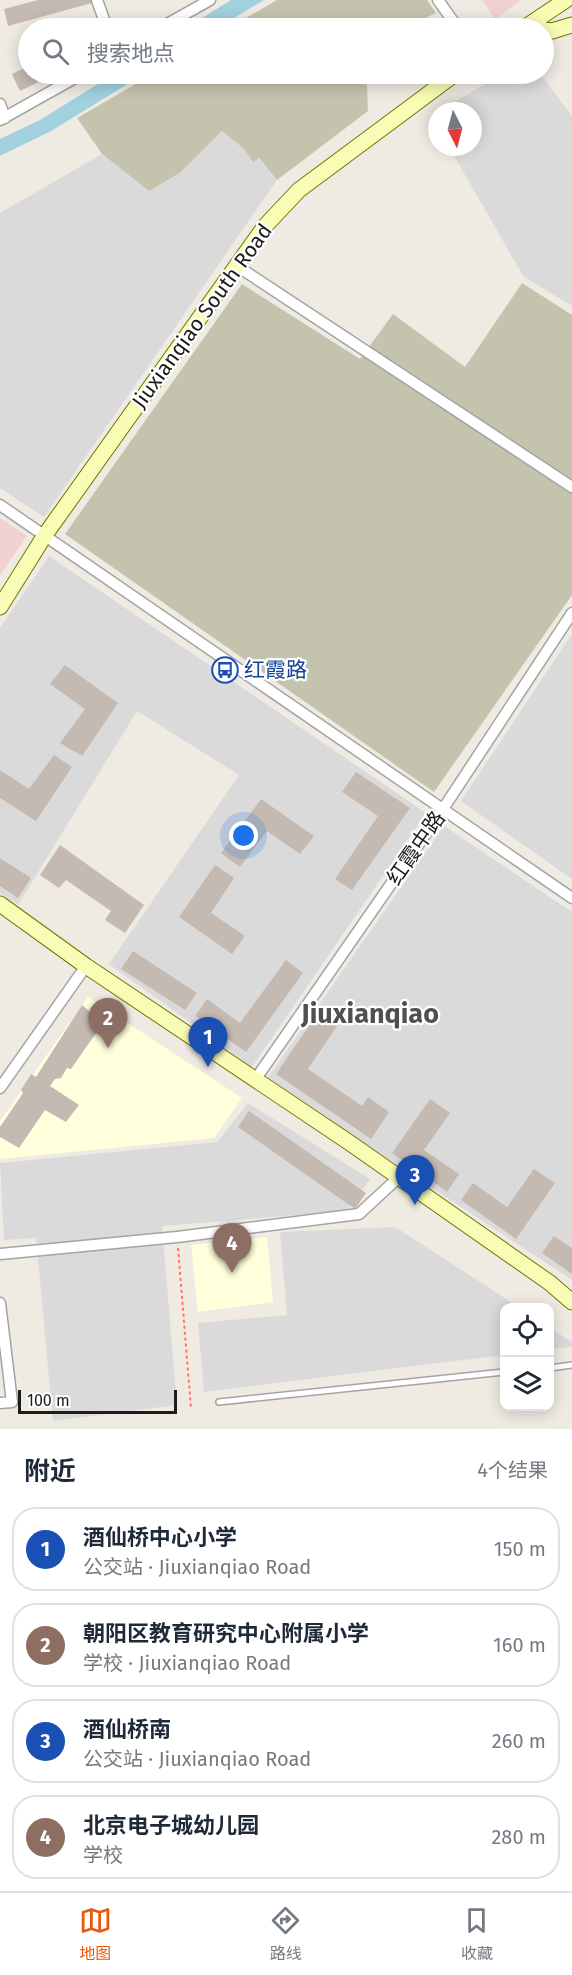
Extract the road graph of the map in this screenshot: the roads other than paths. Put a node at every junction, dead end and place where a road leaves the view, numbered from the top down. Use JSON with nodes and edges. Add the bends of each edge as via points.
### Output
{"nodes":[{"id":1,"x":97,"y":0,"type":"edge"},
{"id":2,"x":210,"y":0,"type":"edge"},
{"id":3,"x":438,"y":0,"type":"edge"},
{"id":4,"x":547,"y":0,"type":"edge"},
{"id":5,"x":566,"y":0,"type":"edge"},
{"id":6,"x":103,"y":18,"type":"edge"},
{"id":7,"x":178,"y":18,"type":"edge"},
{"id":8,"x":451,"y":18,"type":"edge"},
{"id":9,"x":526,"y":18,"type":"edge"},
{"id":10,"x":538,"y":18,"type":"edge"},
{"id":11,"x":572,"y":25,"type":"edge"},
{"id":12,"x":554,"y":31,"type":"edge"},
{"id":13,"x":64,"y":84,"type":"edge"},
{"id":14,"x":442,"y":84,"type":"edge"},
{"id":15,"x":0,"y":104,"type":"edge"},
{"id":16,"x":2,"y":119,"type":"edge"},
{"id":17,"x":237,"y":266,"type":"junction"},
{"id":18,"x":572,"y":488,"type":"edge"},
{"id":19,"x":0,"y":505,"type":"edge"},
{"id":20,"x":45,"y":535,"type":"junction"},
{"id":21,"x":0,"y":607,"type":"edge"},
{"id":22,"x":572,"y":613,"type":"edge"},
{"id":23,"x":443,"y":809,"type":"junction"},
{"id":24,"x":572,"y":898,"type":"edge"},
{"id":25,"x":0,"y":904,"type":"edge"},
{"id":26,"x":86,"y":966,"type":"junction"},
{"id":27,"x":255,"y":1080,"type":"junction"},
{"id":28,"x":0,"y":1088,"type":"edge"},
{"id":29,"x":399,"y":1177,"type":"junction"},
{"id":30,"x":0,"y":1254,"type":"edge"},
{"id":31,"x":572,"y":1302,"type":"edge"},
{"id":32,"x":0,"y":1303,"type":"edge"},
{"id":33,"x":572,"y":1365,"type":"edge"},
{"id":34,"x":554,"y":1367,"type":"edge"},
{"id":35,"x":500,"y":1372,"type":"edge"},
{"id":36,"x":219,"y":1402,"type":"dead end"},
{"id":37,"x":0,"y":1403,"type":"edge"}],
"edges":[{"from":1,"to":6,"type":"street"},
{"from":2,"to":7,"type":"street"},
{"from":3,"to":8,"type":"street"},
{"from":4,"to":9,"type":"street"},
{"from":5,"to":10,"type":"street"},
{"from":11,"to":12,"type":"street"},
{"from":13,"to":16,"type":"street"},
{"from":14,"to":17,"type":"street","name":"Jiuxianqiao South Road","via":[[299,190],[265,226]]},
{"from":15,"to":16,"type":"street"},
{"from":17,"to":18,"type":"street"},
{"from":17,"to":20,"type":"street","name":"Jiuxianqiao South Road"},
{"from":19,"to":20,"type":"street"},
{"from":20,"to":21,"type":"street","name":"Jiuxianqiao South Road"},
{"from":20,"to":23,"type":"street"},
{"from":22,"to":23,"type":"street","name":"红霞中路"},
{"from":23,"to":24,"type":"street"},
{"from":23,"to":27,"type":"street","name":"红霞中路"},
{"from":25,"to":26,"type":"street"},
{"from":26,"to":27,"type":"street"},
{"from":26,"to":28,"type":"street"},
{"from":27,"to":29,"type":"street"},
{"from":29,"to":30,"type":"street","via":[[359,1214]]},
{"from":29,"to":31,"type":"street"},
{"from":32,"to":37,"type":"street","via":[[12,1402]]},
{"from":33,"to":34,"type":"lane"},
{"from":35,"to":36,"type":"lane"}]}
